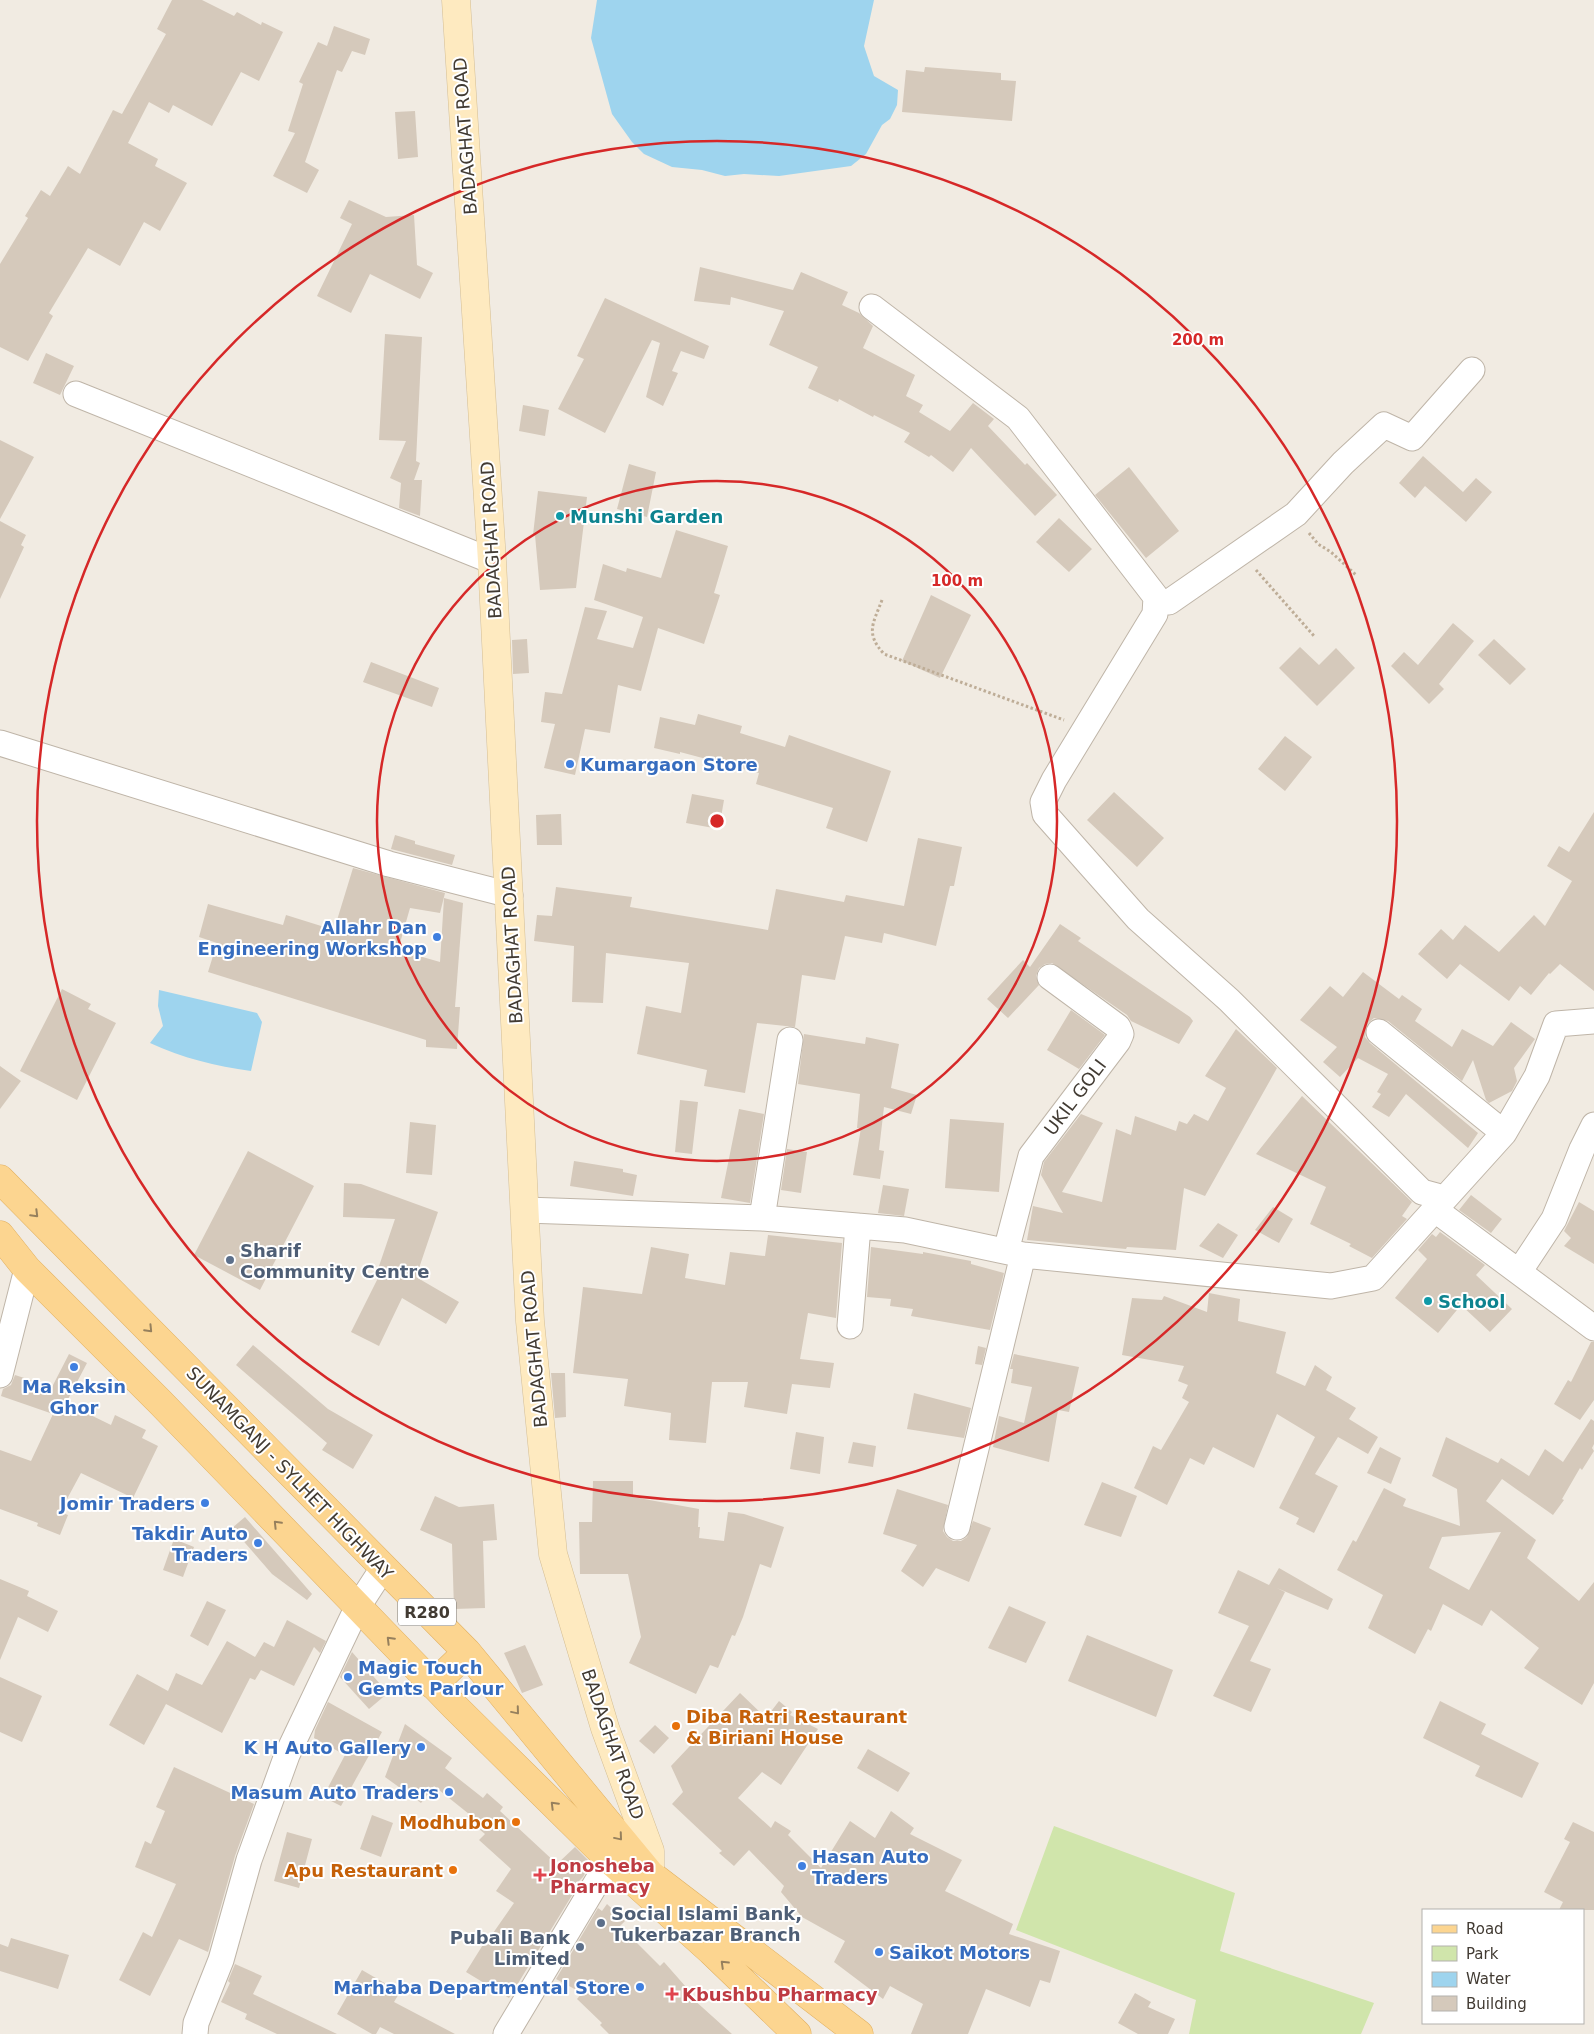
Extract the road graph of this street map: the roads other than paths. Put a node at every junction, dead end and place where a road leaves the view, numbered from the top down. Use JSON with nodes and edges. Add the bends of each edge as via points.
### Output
{"nodes":[{"id":1,"x":456,"y":0,"type":"edge"},
{"id":2,"x":872,"y":307,"type":"dead end"},
{"id":3,"x":1472,"y":370,"type":"dead end"},
{"id":4,"x":76,"y":394,"type":"dead end"},
{"id":5,"x":492,"y":561,"type":"junction"},
{"id":6,"x":1156,"y":602,"type":"junction"},
{"id":7,"x":0,"y":743,"type":"edge"},
{"id":8,"x":510,"y":895,"type":"junction"},
{"id":9,"x":1050,"y":977,"type":"dead end"},
{"id":10,"x":1594,"y":1020,"type":"edge"},
{"id":11,"x":1378,"y":1032,"type":"dead end"},
{"id":12,"x":790,"y":1040,"type":"dead end"},
{"id":13,"x":1594,"y":1125,"type":"edge"},
{"id":14,"x":1504,"y":1133,"type":"junction"},
{"id":15,"x":0,"y":1179,"type":"edge"},
{"id":16,"x":1439,"y":1203,"type":"junction"},
{"id":17,"x":525,"y":1210,"type":"junction"},
{"id":18,"x":762,"y":1218,"type":"junction"},
{"id":19,"x":858,"y":1226,"type":"junction"},
{"id":20,"x":0,"y":1235,"type":"edge"},
{"id":21,"x":1015,"y":1253,"type":"junction"},
{"id":22,"x":27,"y":1270,"type":"junction"},
{"id":23,"x":1519,"y":1272,"type":"junction"},
{"id":24,"x":850,"y":1326,"type":"dead end"},
{"id":25,"x":1594,"y":1328,"type":"edge"},
{"id":26,"x":191,"y":1372,"type":"junction"},
{"id":27,"x":0,"y":1374,"type":"edge"},
{"id":28,"x":160,"y":1402,"type":"junction"},
{"id":29,"x":957,"y":1527,"type":"dead end"},
{"id":30,"x":383,"y":1568,"type":"junction"},
{"id":31,"x":357,"y":1608,"type":"junction"},
{"id":32,"x":467,"y":1652,"type":"junction"},
{"id":33,"x":433,"y":1685,"type":"junction"},
{"id":34,"x":610,"y":1860,"type":"junction"},
{"id":35,"x":647,"y":1883,"type":"junction"},
{"id":36,"x":195,"y":2034,"type":"edge"},
{"id":37,"x":506,"y":2034,"type":"edge"},
{"id":38,"x":796,"y":2034,"type":"edge"},
{"id":39,"x":859,"y":2034,"type":"edge"}],
"edges":[{"from":1,"to":5,"type":"main road","name":"BADAGHAT ROAD"},
{"from":2,"to":6,"type":"street","via":[[1018,418],[1156,597]]},
{"from":3,"to":6,"type":"street","via":[[1412,438],[1384,425],[1296,514],[1168,602]]},
{"from":4,"to":5,"type":"street"},
{"from":5,"to":8,"type":"main road","name":"BADAGHAT ROAD"},
{"from":6,"to":16,"type":"street","via":[[1155,614],[1043,802],[1045,814],[1138,919],[1229,1000],[1422,1192]]},
{"from":7,"to":8,"type":"street","via":[[389,864]]},
{"from":8,"to":17,"type":"main road","name":"BADAGHAT ROAD"},
{"from":9,"to":21,"type":"street","name":"UKIL GOLI","via":[[1118,1026],[1120,1034],[1118,1041],[1031,1156]]},
{"from":10,"to":14,"type":"street","via":[[1556,1024],[1537,1076]]},
{"from":11,"to":14,"type":"street"},
{"from":12,"to":18,"type":"street"},
{"from":13,"to":23,"type":"street","via":[[1554,1219]]},
{"from":14,"to":16,"type":"street"},
{"from":15,"to":26,"type":"main road","name":"SUNAMGANJ - SYLHET HIGHWAY","number":"R280","one_way":true},
{"from":16,"to":21,"type":"street","via":[[1374,1278],[1331,1286]]},
{"from":16,"to":23,"type":"street"},
{"from":17,"to":18,"type":"street"},
{"from":17,"to":35,"type":"main road","name":"BADAGHAT ROAD","via":[[530,1321],[553,1554],[605,1728],[650,1851]]},
{"from":18,"to":19,"type":"street"},
{"from":19,"to":21,"type":"street","via":[[905,1230]]},
{"from":19,"to":24,"type":"street"},
{"from":20,"to":22,"type":"main road","name":"SUNAMGANJ - SYLHET HIGHWAY","number":"R280"},
{"from":21,"to":29,"type":"street"},
{"from":22,"to":27,"type":"street"},
{"from":22,"to":28,"type":"main road","name":"SUNAMGANJ - SYLHET HIGHWAY","number":"R280"},
{"from":23,"to":25,"type":"street"},
{"from":26,"to":28,"type":"main road"},
{"from":26,"to":30,"type":"main road","name":"SUNAMGANJ - SYLHET HIGHWAY","number":"R280"},
{"from":31,"to":28,"type":"main road","name":"SUNAMGANJ - SYLHET HIGHWAY","number":"R280","one_way":true},
{"from":30,"to":31,"type":"street"},
{"from":30,"to":32,"type":"main road","name":"SUNAMGANJ - SYLHET HIGHWAY","number":"R280"},
{"from":33,"to":31,"type":"main road","name":"SUNAMGANJ - SYLHET HIGHWAY","number":"R280","one_way":true},
{"from":31,"to":36,"type":"street","via":[[287,1755],[249,1860],[221,1960],[196,2023]]},
{"from":32,"to":33,"type":"main road"},
{"from":32,"to":35,"type":"main road","name":"SUNAMGANJ - SYLHET HIGHWAY","number":"R280","one_way":true},
{"from":34,"to":33,"type":"main road","name":"SUNAMGANJ - SYLHET HIGHWAY","number":"R280","one_way":true},
{"from":34,"to":35,"type":"main road","name":"SUNAMGANJ - SYLHET HIGHWAY","number":"R280"},
{"from":34,"to":37,"type":"street"},
{"from":38,"to":35,"type":"main road","name":"SUNAMGANJ - SYLHET HIGHWAY","number":"R280","one_way":true},
{"from":35,"to":39,"type":"main road","name":"SUNAMGANJ - SYLHET HIGHWAY","number":"R280"}]}
